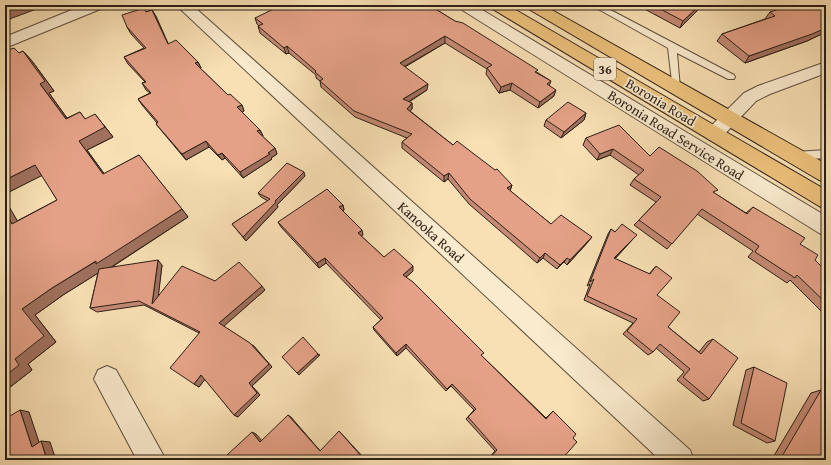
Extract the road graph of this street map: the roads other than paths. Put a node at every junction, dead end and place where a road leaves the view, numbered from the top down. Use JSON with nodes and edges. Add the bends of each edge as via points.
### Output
{"nodes":[{"id":1,"x":98,"y":5,"type":"edge"},
{"id":2,"x":183,"y":5,"type":"edge"},
{"id":3,"x":464,"y":5,"type":"edge"},
{"id":4,"x":496,"y":5,"type":"edge"},
{"id":5,"x":532,"y":5,"type":"edge"},
{"id":6,"x":595,"y":5,"type":"edge"},
{"id":7,"x":5,"y":43,"type":"edge"},
{"id":8,"x":672,"y":47,"type":"junction"},
{"id":9,"x":826,"y":67,"type":"edge"},
{"id":10,"x":731,"y":77,"type":"dead end"},
{"id":11,"x":676,"y":88,"type":"junction"},
{"id":12,"x":729,"y":118,"type":"junction"},
{"id":13,"x":714,"y":134,"type":"junction"},
{"id":14,"x":826,"y":154,"type":"edge"},
{"id":15,"x":795,"y":156,"type":"junction"},
{"id":16,"x":826,"y":174,"type":"edge"},
{"id":17,"x":826,"y":200,"type":"edge"},
{"id":18,"x":826,"y":227,"type":"edge"},
{"id":19,"x":107,"y":379,"type":"dead end"},
{"id":20,"x":152,"y":460,"type":"edge"},
{"id":21,"x":680,"y":460,"type":"edge"}],
"edges":[{"from":1,"to":7,"type":"street"},
{"from":2,"to":21,"type":"street","name":"Kanooka Road"},
{"from":3,"to":18,"type":"street","name":"Boronia Road Service Road"},
{"from":4,"to":13,"type":"main road","name":"Boronia Road","number":"36"},
{"from":5,"to":11,"type":"main road","name":"Boronia Road","number":"36"},
{"from":6,"to":8,"type":"lane"},
{"from":8,"to":10,"type":"lane"},
{"from":8,"to":11,"type":"lane","name":"Boronia Road"},
{"from":9,"to":12,"type":"street","via":[[756,94]]},
{"from":11,"to":12,"type":"main road","name":"Boronia Road","number":"36"},
{"from":12,"to":13,"type":"street"},
{"from":12,"to":15,"type":"main road","name":"Boronia Road","number":"36"},
{"from":13,"to":17,"type":"main road","name":"Boronia Road","number":"36"},
{"from":14,"to":15,"type":"lane"},
{"from":15,"to":16,"type":"main road","name":"Boronia Road","number":"36"},
{"from":19,"to":20,"type":"street"}]}
